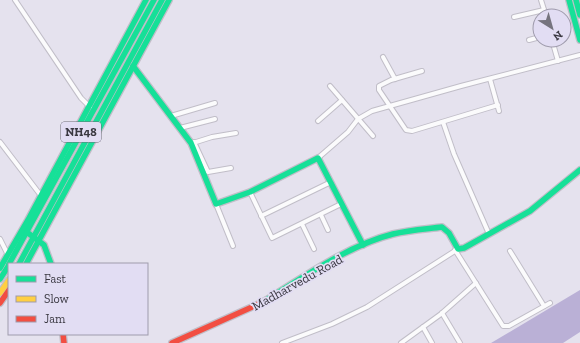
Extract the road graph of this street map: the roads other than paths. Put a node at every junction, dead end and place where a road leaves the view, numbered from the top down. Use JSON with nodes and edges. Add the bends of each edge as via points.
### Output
{"nodes":[{"id":1,"x":15,"y":0,"type":"edge"},
{"id":2,"x":146,"y":0,"type":"edge"},
{"id":3,"x":154,"y":0,"type":"edge"},
{"id":4,"x":162,"y":0,"type":"edge"},
{"id":5,"x":169,"y":0,"type":"edge"},
{"id":6,"x":569,"y":0,"type":"edge"},
{"id":7,"x":576,"y":0,"type":"edge"},
{"id":8,"x":532,"y":13,"type":"edge"},
{"id":9,"x":580,"y":13,"type":"edge"},
{"id":10,"x":514,"y":17,"type":"dead end"},
{"id":11,"x":532,"y":39,"type":"edge"},
{"id":12,"x":529,"y":40,"type":"dead end"},
{"id":13,"x":580,"y":40,"type":"edge"},
{"id":14,"x":554,"y":48,"type":"edge"},
{"id":15,"x":580,"y":55,"type":"edge"},
{"id":16,"x":383,"y":57,"type":"dead end"},
{"id":17,"x":558,"y":61,"type":"junction"},
{"id":18,"x":133,"y":66,"type":"junction"},
{"id":19,"x":422,"y":72,"type":"dead end"},
{"id":20,"x":395,"y":79,"type":"junction"},
{"id":21,"x":490,"y":80,"type":"junction"},
{"id":22,"x":330,"y":86,"type":"dead end"},
{"id":23,"x":342,"y":100,"type":"junction"},
{"id":24,"x":215,"y":103,"type":"dead end"},
{"id":25,"x":389,"y":105,"type":"junction"},
{"id":26,"x":498,"y":105,"type":"junction"},
{"id":27,"x":91,"y":108,"type":"junction"},
{"id":28,"x":499,"y":111,"type":"dead end"},
{"id":29,"x":172,"y":116,"type":"junction"},
{"id":30,"x":216,"y":119,"type":"dead end"},
{"id":31,"x":358,"y":119,"type":"junction"},
{"id":32,"x":318,"y":121,"type":"dead end"},
{"id":33,"x":443,"y":122,"type":"junction"},
{"id":34,"x":180,"y":128,"type":"junction"},
{"id":35,"x":236,"y":133,"type":"dead end"},
{"id":36,"x":373,"y":136,"type":"dead end"},
{"id":37,"x":0,"y":142,"type":"edge"},
{"id":38,"x":193,"y":143,"type":"junction"},
{"id":39,"x":318,"y":158,"type":"junction"},
{"id":40,"x":230,"y":168,"type":"dead end"},
{"id":41,"x":580,"y":170,"type":"edge"},
{"id":42,"x":206,"y":173,"type":"junction"},
{"id":43,"x":331,"y":182,"type":"junction"},
{"id":44,"x":250,"y":192,"type":"junction"},
{"id":45,"x":42,"y":198,"type":"junction"},
{"id":46,"x":216,"y":204,"type":"junction"},
{"id":47,"x":341,"y":204,"type":"junction"},
{"id":48,"x":321,"y":214,"type":"junction"},
{"id":49,"x":261,"y":216,"type":"junction"},
{"id":50,"x":302,"y":224,"type":"junction"},
{"id":51,"x":25,"y":230,"type":"junction"},
{"id":52,"x":328,"y":230,"type":"dead end"},
{"id":53,"x":489,"y":234,"type":"junction"},
{"id":54,"x":36,"y":238,"type":"junction"},
{"id":55,"x":0,"y":239,"type":"edge"},
{"id":56,"x":234,"y":246,"type":"dead end"},
{"id":57,"x":363,"y":246,"type":"junction"},
{"id":58,"x":314,"y":249,"type":"dead end"},
{"id":59,"x":456,"y":250,"type":"junction"},
{"id":60,"x":510,"y":251,"type":"dead end"},
{"id":61,"x":8,"y":255,"type":"junction"},
{"id":62,"x":9,"y":263,"type":"edge"},
{"id":63,"x":20,"y":263,"type":"edge"},
{"id":64,"x":26,"y":263,"type":"edge"},
{"id":65,"x":51,"y":263,"type":"edge"},
{"id":66,"x":8,"y":266,"type":"edge"},
{"id":67,"x":0,"y":268,"type":"edge"},
{"id":68,"x":0,"y":279,"type":"edge"},
{"id":69,"x":8,"y":281,"type":"edge"},
{"id":70,"x":476,"y":283,"type":"junction"},
{"id":71,"x":8,"y":291,"type":"edge"},
{"id":72,"x":0,"y":293,"type":"edge"},
{"id":73,"x":0,"y":303,"type":"edge"},
{"id":74,"x":550,"y":303,"type":"dead end"},
{"id":75,"x":544,"y":306,"type":"junction"},
{"id":76,"x":442,"y":313,"type":"junction"},
{"id":77,"x":423,"y":327,"type":"junction"},
{"id":78,"x":172,"y":343,"type":"edge"},
{"id":79,"x":282,"y":343,"type":"edge"},
{"id":80,"x":402,"y":343,"type":"edge"},
{"id":81,"x":432,"y":343,"type":"edge"},
{"id":82,"x":460,"y":343,"type":"edge"}],
"edges":[{"from":1,"to":27,"type":"street","via":[[69,81]]},
{"from":2,"to":27,"type":"main road"},
{"from":3,"to":27,"type":"main road","number":"NH48"},
{"from":4,"to":54,"type":"main road","number":"NH48"},
{"from":5,"to":18,"type":"main road"},
{"from":6,"to":13,"type":"main road"},
{"from":7,"to":9,"type":"main road"},
{"from":8,"to":10,"type":"street"},
{"from":11,"to":12,"type":"street"},
{"from":14,"to":17,"type":"street"},
{"from":15,"to":17,"type":"street"},
{"from":16,"to":20,"type":"street"},
{"from":17,"to":21,"type":"street"},
{"from":18,"to":29,"type":"main road"},
{"from":18,"to":54,"type":"main road"},
{"from":19,"to":20,"type":"street"},
{"from":20,"to":25,"type":"street","via":[[379,86]]},
{"from":21,"to":25,"type":"street"},
{"from":21,"to":26,"type":"street"},
{"from":22,"to":23,"type":"street"},
{"from":23,"to":31,"type":"street"},
{"from":23,"to":32,"type":"street"},
{"from":24,"to":29,"type":"street"},
{"from":25,"to":31,"type":"street"},
{"from":25,"to":33,"type":"street","via":[[406,130],[412,131]]},
{"from":26,"to":28,"type":"street"},
{"from":26,"to":33,"type":"street"},
{"from":27,"to":45,"type":"main road","number":"NH48"},
{"from":29,"to":34,"type":"main road"},
{"from":30,"to":34,"type":"street"},
{"from":31,"to":36,"type":"street"},
{"from":31,"to":39,"type":"street","via":[[348,132]]},
{"from":33,"to":53,"type":"street"},
{"from":34,"to":38,"type":"main road"},
{"from":35,"to":38,"type":"street"},
{"from":37,"to":45,"type":"street"},
{"from":38,"to":42,"type":"main road"},
{"from":39,"to":43,"type":"main road"},
{"from":39,"to":44,"type":"main road"},
{"from":40,"to":42,"type":"street"},
{"from":41,"to":53,"type":"main road","via":[[530,211]]},
{"from":42,"to":46,"type":"main road"},
{"from":43,"to":47,"type":"main road"},
{"from":43,"to":49,"type":"street"},
{"from":44,"to":46,"type":"main road"},
{"from":44,"to":49,"type":"street"},
{"from":45,"to":51,"type":"main road","number":"NH48"},
{"from":46,"to":56,"type":"street"},
{"from":47,"to":48,"type":"street"},
{"from":47,"to":57,"type":"main road"},
{"from":48,"to":50,"type":"street"},
{"from":48,"to":52,"type":"street"},
{"from":49,"to":50,"type":"street","via":[[272,238]]},
{"from":50,"to":58,"type":"street"},
{"from":51,"to":54,"type":"main road"},
{"from":51,"to":61,"type":"main road"},
{"from":51,"to":62,"type":"main road","number":"NH48"},
{"from":53,"to":59,"type":"main road"},
{"from":54,"to":63,"type":"main road","number":"NH48"},
{"from":54,"to":64,"type":"main road"},
{"from":54,"to":65,"type":"main road","via":[[45,247]]},
{"from":55,"to":61,"type":"street"},
{"from":57,"to":59,"type":"main road","name":"Madharvedu Road","via":[[393,234],[439,227],[448,231]]},
{"from":57,"to":78,"type":"main road","name":"Madharvedu Road","via":[[317,268],[262,303]]},
{"from":59,"to":70,"type":"street"},
{"from":59,"to":79,"type":"street","via":[[366,307],[332,324]]},
{"from":60,"to":75,"type":"street"},
{"from":61,"to":67,"type":"main road"},
{"from":66,"to":68,"type":"main road","number":"NH48"},
{"from":69,"to":72,"type":"main road"},
{"from":70,"to":75,"type":"street","via":[[500,323],[506,328]]},
{"from":70,"to":76,"type":"street"},
{"from":71,"to":73,"type":"main road"},
{"from":74,"to":75,"type":"street"},
{"from":76,"to":77,"type":"street"},
{"from":76,"to":82,"type":"street"},
{"from":77,"to":80,"type":"street"},
{"from":77,"to":81,"type":"street"}]}
